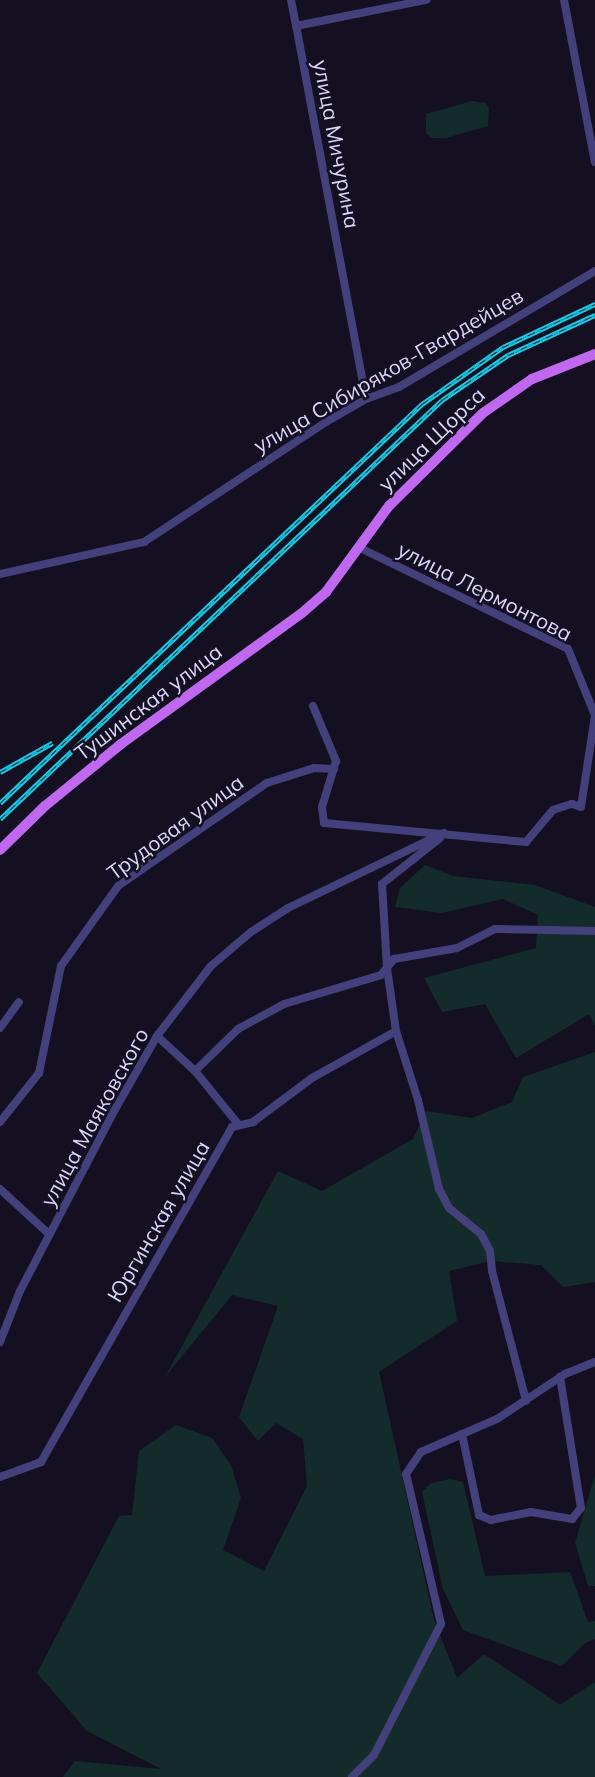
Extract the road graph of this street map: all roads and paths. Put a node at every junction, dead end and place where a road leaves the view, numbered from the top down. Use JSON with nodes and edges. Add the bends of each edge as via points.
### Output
{"nodes":[{"id":1,"x":291,"y":0,"type":"edge"},
{"id":2,"x":426,"y":0,"type":"edge"},
{"id":3,"x":564,"y":0,"type":"edge"},
{"id":4,"x":296,"y":26,"type":"junction"},
{"id":5,"x":595,"y":162,"type":"edge"},
{"id":6,"x":595,"y":271,"type":"edge"},
{"id":7,"x":595,"y":354,"type":"edge"},
{"id":8,"x":366,"y":399,"type":"junction"},
{"id":9,"x":358,"y":547,"type":"junction"},
{"id":10,"x":0,"y":574,"type":"edge"},
{"id":11,"x":326,"y":592,"type":"joint"},
{"id":12,"x":313,"y":706,"type":"dead end"},
{"id":13,"x":595,"y":715,"type":"edge"},
{"id":14,"x":334,"y":769,"type":"junction"},
{"id":15,"x":444,"y":833,"type":"junction"},
{"id":16,"x":0,"y":850,"type":"edge"},
{"id":17,"x":595,"y":931,"type":"edge"},
{"id":18,"x":387,"y":968,"type":"junction"},
{"id":19,"x":18,"y":1002,"type":"dead end"},
{"id":20,"x":0,"y":1028,"type":"edge"},
{"id":21,"x":396,"y":1031,"type":"junction"},
{"id":22,"x":157,"y":1036,"type":"junction"},
{"id":23,"x":195,"y":1071,"type":"junction"},
{"id":24,"x":0,"y":1122,"type":"edge"},
{"id":25,"x":238,"y":1124,"type":"junction"},
{"id":26,"x":0,"y":1189,"type":"edge"},
{"id":27,"x":49,"y":1234,"type":"junction"},
{"id":28,"x":1,"y":1340,"type":"edge"},
{"id":29,"x":595,"y":1362,"type":"edge"},
{"id":30,"x":560,"y":1377,"type":"junction"},
{"id":31,"x":526,"y":1401,"type":"junction"},
{"id":32,"x":462,"y":1434,"type":"junction"},
{"id":33,"x":0,"y":1477,"type":"edge"},
{"id":34,"x":352,"y":1777,"type":"edge"}],
"edges":[{"from":1,"to":4,"type":"street","name":"улица Мичурина"},
{"from":2,"to":4,"type":"street"},
{"from":3,"to":5,"type":"street"},
{"from":4,"to":8,"type":"street","name":"улица Мичурина"},
{"from":6,"to":8,"type":"street","name":"улица Сибиряков-Гвардейцев","via":[[399,387]]},
{"from":7,"to":9,"type":"main road","name":"улица Щорса","via":[[532,379],[483,413],[389,506]]},
{"from":8,"to":10,"type":"street","name":"улица Сибиряков-Гвардейцев","via":[[144,542]]},
{"from":9,"to":11,"type":"main road","name":"улица Щорса"},
{"from":9,"to":13,"type":"street","name":"улица Лермонтова","via":[[568,650]]},
{"from":11,"to":16,"type":"main road","name":"Тушинская улица","via":[[302,614],[121,744],[45,806]]},
{"from":12,"to":14,"type":"street","via":[[335,752]]},
{"from":13,"to":15,"type":"street","via":[[581,807],[572,804],[553,810],[526,842]]},
{"from":14,"to":15,"type":"street","via":[[322,807],[324,823]]},
{"from":14,"to":24,"type":"street","name":"Трудовая улица","via":[[314,768],[267,783],[118,886],[61,966],[39,1073]]},
{"from":15,"to":18,"type":"street","via":[[425,853],[387,876],[382,884]]},
{"from":15,"to":22,"type":"street","name":"улица Маяковского","via":[[334,884],[251,932],[211,966]]},
{"from":17,"to":18,"type":"street","via":[[495,929],[457,948],[394,959]]},
{"from":18,"to":21,"type":"street"},
{"from":18,"to":23,"type":"street","via":[[381,975],[284,1004],[238,1029]]},
{"from":19,"to":20,"type":"street"},
{"from":21,"to":25,"type":"street","via":[[312,1078],[253,1122]]},
{"from":21,"to":31,"type":"street","via":[[425,1126],[438,1189],[449,1208],[480,1234],[490,1251]]},
{"from":22,"to":23,"type":"street"},
{"from":22,"to":27,"type":"street","name":"улица Маяковского"},
{"from":23,"to":25,"type":"street"},
{"from":25,"to":33,"type":"street","name":"Юргинская улица","via":[[232,1127],[41,1462]]},
{"from":26,"to":27,"type":"street"},
{"from":27,"to":28,"type":"street","name":"улица Маяковского"},
{"from":29,"to":30,"type":"street"},
{"from":30,"to":31,"type":"street"},
{"from":30,"to":32,"type":"street","via":[[581,1508],[572,1519],[531,1512],[491,1521],[479,1515]]},
{"from":31,"to":32,"type":"street"},
{"from":32,"to":34,"type":"street","via":[[421,1452],[406,1474],[441,1624],[374,1755]]}]}
